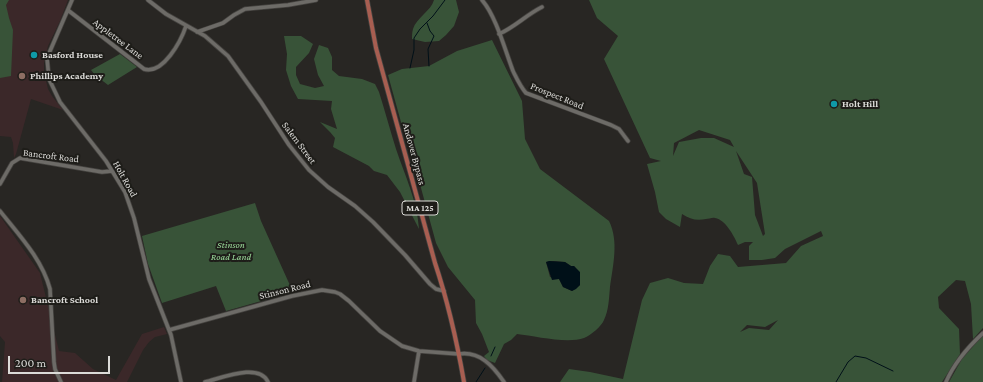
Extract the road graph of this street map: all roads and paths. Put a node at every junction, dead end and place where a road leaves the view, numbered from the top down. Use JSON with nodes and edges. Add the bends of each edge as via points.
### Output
{"nodes":[{"id":1,"x":72,"y":0,"type":"edge"},
{"id":2,"x":148,"y":0,"type":"edge"},
{"id":3,"x":316,"y":0,"type":"edge"},
{"id":4,"x":367,"y":0,"type":"edge"},
{"id":5,"x":482,"y":0,"type":"edge"},
{"id":6,"x":542,"y":7,"type":"dead end"},
{"id":7,"x":69,"y":11,"type":"junction"},
{"id":8,"x":186,"y":26,"type":"junction"},
{"id":9,"x":197,"y":32,"type":"junction"},
{"id":10,"x":499,"y":34,"type":"junction"},
{"id":11,"x":628,"y":141,"type":"dead end"},
{"id":12,"x":112,"y":171,"type":"junction"},
{"id":13,"x":0,"y":184,"type":"edge"},
{"id":14,"x":0,"y":211,"type":"edge"},
{"id":15,"x":444,"y":291,"type":"junction"},
{"id":16,"x":169,"y":330,"type":"junction"},
{"id":17,"x":983,"y":333,"type":"edge"},
{"id":18,"x":419,"y":352,"type":"junction"},
{"id":19,"x":459,"y":354,"type":"junction"},
{"id":20,"x":61,"y":382,"type":"edge"},
{"id":21,"x":181,"y":382,"type":"edge"},
{"id":22,"x":205,"y":382,"type":"edge"},
{"id":23,"x":268,"y":382,"type":"edge"},
{"id":24,"x":414,"y":382,"type":"edge"},
{"id":25,"x":464,"y":382,"type":"edge"},
{"id":26,"x":504,"y":382,"type":"edge"},
{"id":27,"x":946,"y":382,"type":"edge"}],
"edges":[{"from":1,"to":7,"type":"street","name":"Holt Road"},
{"from":2,"to":8,"type":"street","name":"Salem Street"},
{"from":3,"to":9,"type":"street","via":[[245,9],[223,23]]},
{"from":4,"to":15,"type":"main road","name":"Andover Bypass","number":"MA 125","via":[[383,73]]},
{"from":5,"to":10,"type":"street","name":"Prospect Road"},
{"from":6,"to":10,"type":"street"},
{"from":7,"to":8,"type":"street","name":"Appletree Lane","via":[[144,69],[149,70],[156,69],[173,52]]},
{"from":7,"to":12,"type":"street","name":"Holt Road","via":[[47,58],[49,79],[60,102]]},
{"from":8,"to":9,"type":"street","name":"Salem Street"},
{"from":9,"to":15,"type":"street","name":"Salem Street","via":[[218,46],[234,63],[289,145],[309,170],[373,222],[430,284]]},
{"from":10,"to":11,"type":"street","name":"Prospect Road","via":[[517,81],[526,93],[611,125],[619,129]]},
{"from":12,"to":13,"type":"street","name":"Bancroft Road","via":[[102,172],[20,158],[12,163]]},
{"from":12,"to":16,"type":"street","name":"Holt Road","via":[[131,208],[149,279]]},
{"from":14,"to":20,"type":"street","via":[[39,263],[47,280],[54,362]]},
{"from":15,"to":19,"type":"main road","name":"Andover Bypass","number":"MA 125"},
{"from":16,"to":18,"type":"street","name":"Stinson Road","via":[[311,291],[330,290],[340,294],[391,339]]},
{"from":16,"to":21,"type":"street","name":"Holt Road"},
{"from":17,"to":27,"type":"street","via":[[962,356]]},
{"from":18,"to":19,"type":"street","name":"Stinson Road"},
{"from":18,"to":24,"type":"street"},
{"from":19,"to":25,"type":"main road","name":"Andover Bypass","number":"MA 125"},
{"from":19,"to":26,"type":"street","via":[[480,356],[497,371]]},
{"from":22,"to":23,"type":"street","via":[[253,371],[262,374]]}]}
